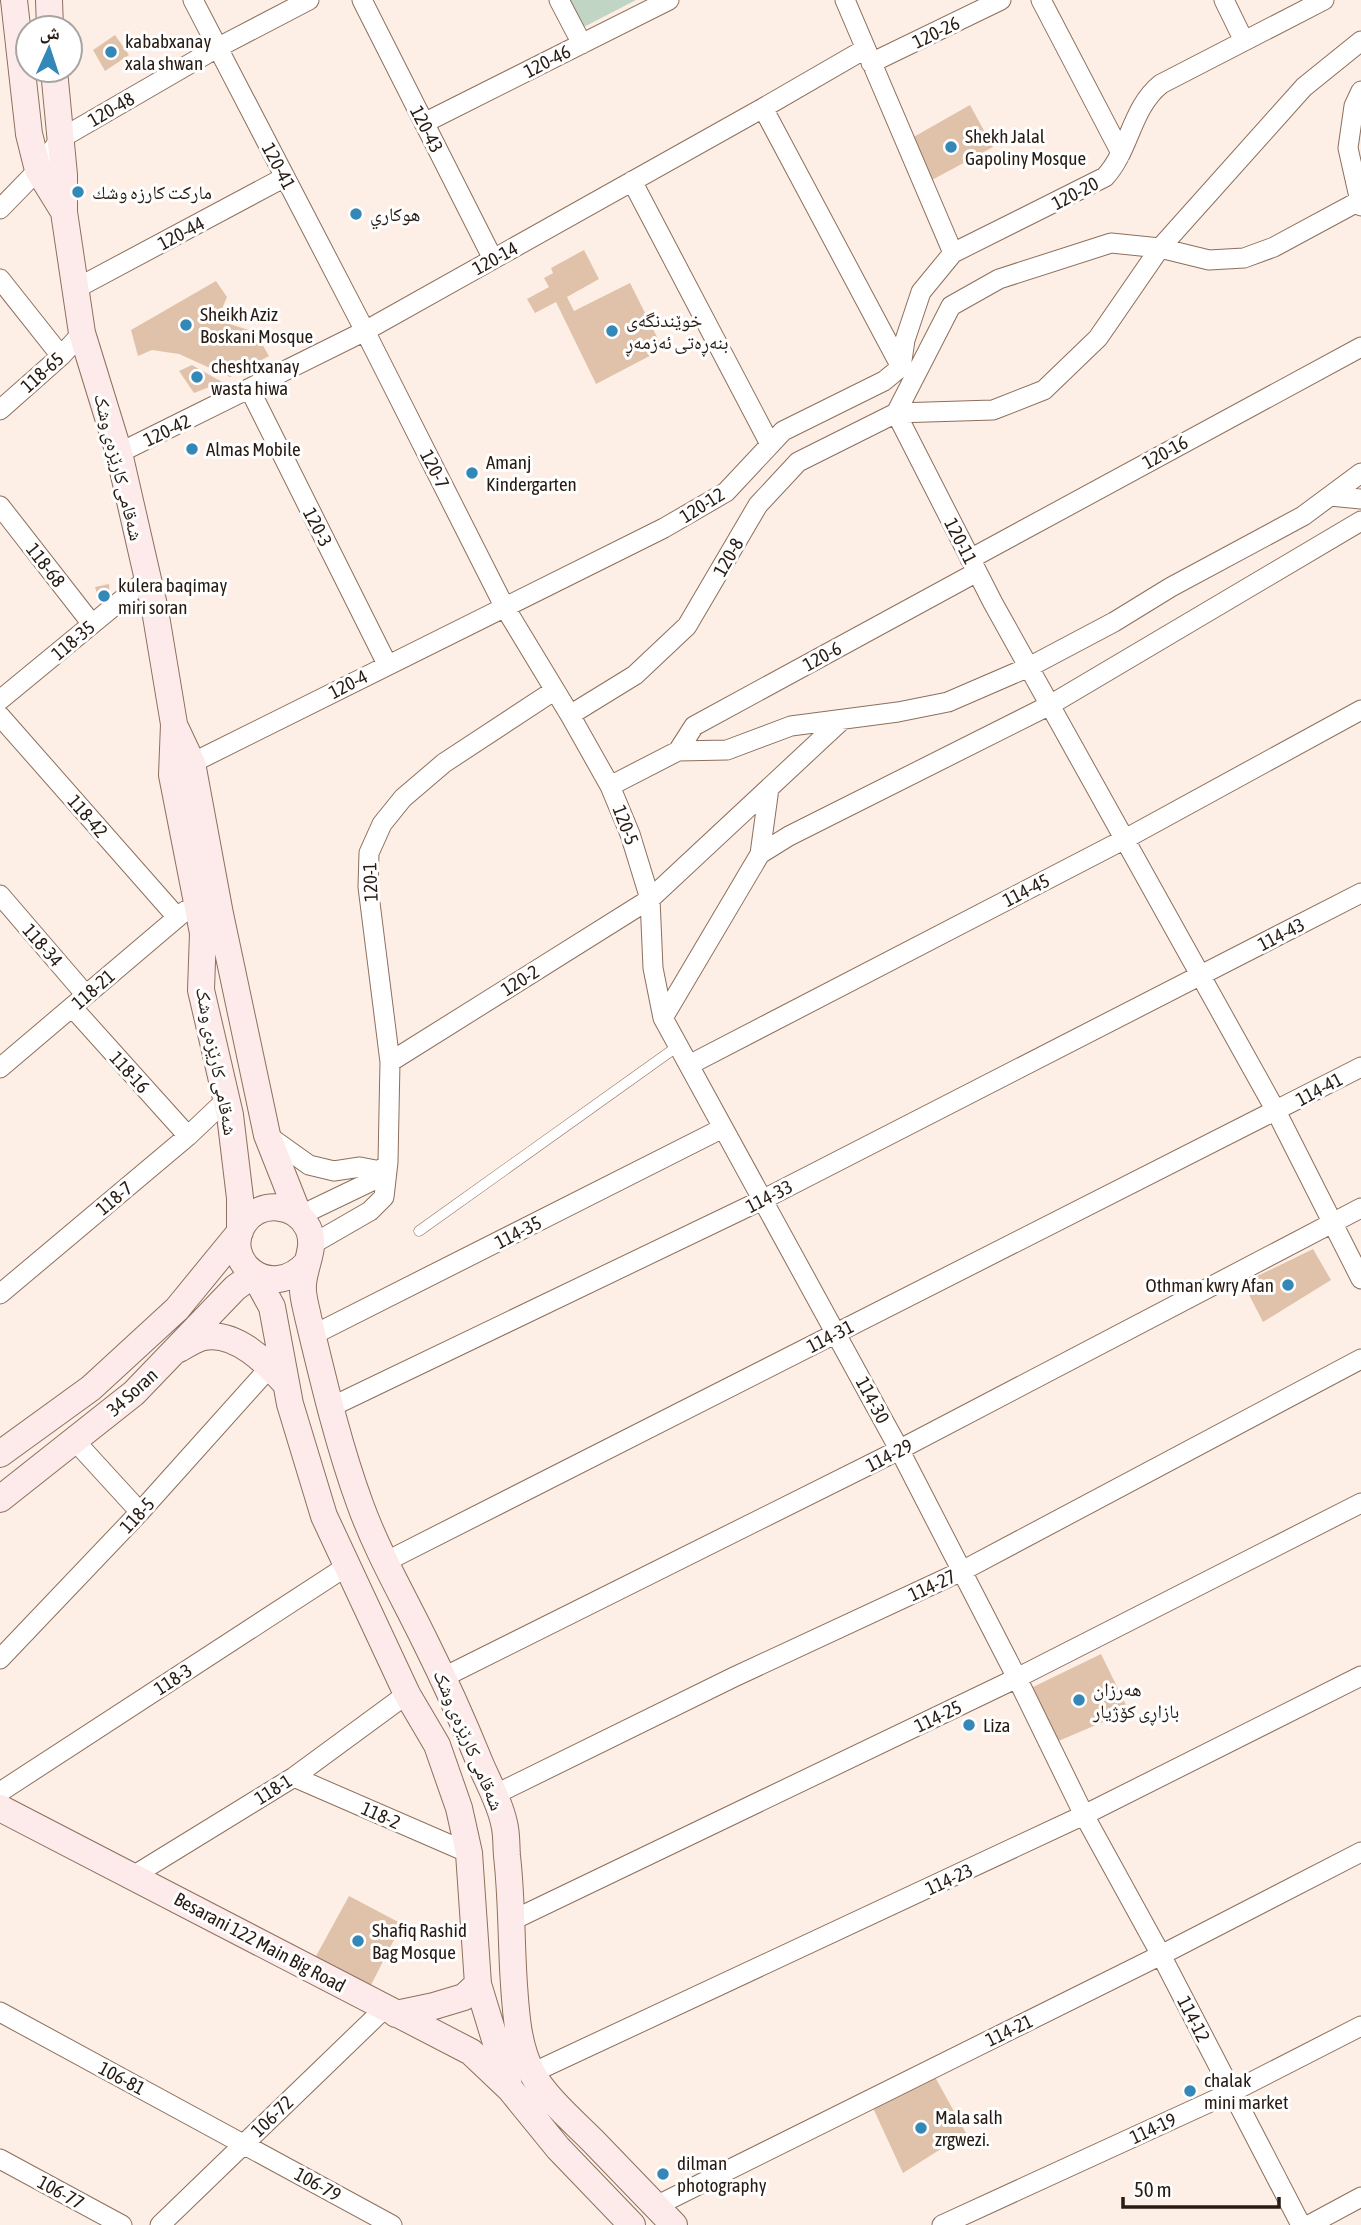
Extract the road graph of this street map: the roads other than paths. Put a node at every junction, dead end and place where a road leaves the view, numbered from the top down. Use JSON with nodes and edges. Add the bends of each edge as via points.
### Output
{"nodes":[{"id":1,"x":193,"y":0,"type":"edge"},
{"id":2,"x":310,"y":0,"type":"edge"},
{"id":3,"x":362,"y":0,"type":"edge"},
{"id":4,"x":559,"y":0,"type":"edge"},
{"id":5,"x":669,"y":0,"type":"edge"},
{"id":6,"x":845,"y":0,"type":"edge"},
{"id":7,"x":1001,"y":0,"type":"edge"},
{"id":8,"x":1041,"y":0,"type":"edge"},
{"id":9,"x":1224,"y":0,"type":"edge"},
{"id":10,"x":1324,"y":0,"type":"edge"},
{"id":11,"x":10,"y":17,"type":"edge"},
{"id":12,"x":1244,"y":41,"type":"junction"},
{"id":13,"x":1361,"y":41,"type":"edge"},
{"id":14,"x":582,"y":44,"type":"junction"},
{"id":15,"x":217,"y":48,"type":"junction"},
{"id":16,"x":867,"y":56,"type":"junction"},
{"id":17,"x":55,"y":84,"type":"edge"},
{"id":18,"x":1361,"y":91,"type":"edge"},
{"id":19,"x":763,"y":108,"type":"junction"},
{"id":20,"x":424,"y":123,"type":"junction"},
{"id":21,"x":60,"y":139,"type":"junction"},
{"id":22,"x":1121,"y":153,"type":"junction"},
{"id":23,"x":38,"y":170,"type":"junction"},
{"id":24,"x":285,"y":177,"type":"junction"},
{"id":25,"x":632,"y":181,"type":"junction"},
{"id":26,"x":1360,"y":202,"type":"edge"},
{"id":27,"x":0,"y":209,"type":"edge"},
{"id":28,"x":64,"y":212,"type":"junction"},
{"id":29,"x":1160,"y":248,"type":"junction"},
{"id":30,"x":953,"y":253,"type":"junction"},
{"id":31,"x":493,"y":259,"type":"junction"},
{"id":32,"x":0,"y":279,"type":"edge"},
{"id":33,"x":76,"y":288,"type":"junction"},
{"id":34,"x":365,"y":331,"type":"junction"},
{"id":35,"x":82,"y":333,"type":"junction"},
{"id":36,"x":1358,"y":355,"type":"edge"},
{"id":37,"x":61,"y":356,"type":"junction"},
{"id":38,"x":901,"y":367,"type":"junction"},
{"id":39,"x":250,"y":390,"type":"junction"},
{"id":40,"x":0,"y":410,"type":"edge"},
{"id":41,"x":895,"y":413,"type":"junction"},
{"id":42,"x":770,"y":444,"type":"junction"},
{"id":43,"x":118,"y":453,"type":"junction"},
{"id":44,"x":1361,"y":473,"type":"edge"},
{"id":45,"x":1329,"y":496,"type":"junction"},
{"id":46,"x":1361,"y":499,"type":"edge"},
{"id":47,"x":0,"y":506,"type":"edge"},
{"id":48,"x":1361,"y":521,"type":"edge"},
{"id":49,"x":973,"y":565,"type":"junction"},
{"id":50,"x":147,"y":579,"type":"junction"},
{"id":51,"x":504,"y":606,"type":"junction"},
{"id":52,"x":92,"y":624,"type":"junction"},
{"id":53,"x":387,"y":664,"type":"junction"},
{"id":54,"x":1029,"y":667,"type":"junction"},
{"id":55,"x":555,"y":690,"type":"junction"},
{"id":56,"x":2,"y":695,"type":"edge"},
{"id":57,"x":1050,"y":705,"type":"junction"},
{"id":58,"x":1361,"y":710,"type":"edge"},
{"id":59,"x":570,"y":715,"type":"junction"},
{"id":60,"x":0,"y":716,"type":"edge"},
{"id":61,"x":844,"y":719,"type":"junction"},
{"id":62,"x":174,"y":724,"type":"junction"},
{"id":63,"x":678,"y":751,"type":"junction"},
{"id":64,"x":192,"y":763,"type":"junction"},
{"id":65,"x":610,"y":786,"type":"junction"},
{"id":66,"x":769,"y":788,"type":"junction"},
{"id":67,"x":1125,"y":839,"type":"junction"},
{"id":68,"x":760,"y":854,"type":"junction"},
{"id":69,"x":1361,"y":893,"type":"edge"},
{"id":70,"x":0,"y":895,"type":"edge"},
{"id":71,"x":650,"y":899,"type":"junction"},
{"id":72,"x":181,"y":913,"type":"joint"},
{"id":73,"x":229,"y":958,"type":"junction"},
{"id":74,"x":202,"y":961,"type":"junction"},
{"id":75,"x":1201,"y":976,"type":"junction"},
{"id":76,"x":79,"y":1001,"type":"junction"},
{"id":77,"x":663,"y":1018,"type":"junction"},
{"id":78,"x":678,"y":1046,"type":"junction"},
{"id":79,"x":390,"y":1062,"type":"junction"},
{"id":80,"x":689,"y":1065,"type":"junction"},
{"id":81,"x":1361,"y":1067,"type":"edge"},
{"id":82,"x":0,"y":1068,"type":"edge"},
{"id":83,"x":226,"y":1100,"type":"junction"},
{"id":84,"x":1276,"y":1111,"type":"junction"},
{"id":85,"x":723,"y":1128,"type":"junction"},
{"id":86,"x":267,"y":1135,"type":"junction"},
{"id":87,"x":188,"y":1136,"type":"junction"},
{"id":88,"x":384,"y":1166,"type":"junction"},
{"id":89,"x":762,"y":1200,"type":"junction"},
{"id":90,"x":1361,"y":1208,"type":"edge"},
{"id":91,"x":299,"y":1216,"type":"junction"},
{"id":92,"x":1331,"y":1223,"type":"junction"},
{"id":93,"x":419,"y":1231,"type":"dead end"},
{"id":94,"x":240,"y":1232,"type":"junction"},
{"id":95,"x":309,"y":1254,"type":"junction"},
{"id":96,"x":254,"y":1274,"type":"junction"},
{"id":97,"x":1361,"y":1279,"type":"edge"},
{"id":98,"x":1,"y":1292,"type":"edge"},
{"id":99,"x":837,"y":1333,"type":"junction"},
{"id":100,"x":313,"y":1335,"type":"junction"},
{"id":101,"x":174,"y":1351,"type":"junction"},
{"id":102,"x":1361,"y":1359,"type":"edge"},
{"id":103,"x":278,"y":1375,"type":"junction"},
{"id":104,"x":331,"y":1407,"type":"junction"},
{"id":105,"x":75,"y":1441,"type":"junction"},
{"id":106,"x":899,"y":1450,"type":"junction"},
{"id":107,"x":0,"y":1454,"type":"edge"},
{"id":108,"x":0,"y":1499,"type":"edge"},
{"id":109,"x":1361,"y":1503,"type":"edge"},
{"id":110,"x":141,"y":1512,"type":"junction"},
{"id":111,"x":384,"y":1562,"type":"junction"},
{"id":112,"x":347,"y":1566,"type":"junction"},
{"id":113,"x":962,"y":1571,"type":"junction"},
{"id":114,"x":0,"y":1659,"type":"edge"},
{"id":115,"x":1361,"y":1676,"type":"edge"},
{"id":116,"x":442,"y":1678,"type":"junction"},
{"id":117,"x":1017,"y":1678,"type":"junction"},
{"id":118,"x":407,"y":1694,"type":"junction"},
{"id":119,"x":294,"y":1777,"type":"junction"},
{"id":120,"x":0,"y":1792,"type":"edge"},
{"id":121,"x":494,"y":1795,"type":"junction"},
{"id":122,"x":0,"y":1808,"type":"edge"},
{"id":123,"x":1084,"y":1815,"type":"junction"},
{"id":124,"x":1361,"y":1852,"type":"edge"},
{"id":125,"x":469,"y":1853,"type":"junction"},
{"id":126,"x":134,"y":1876,"type":"junction"},
{"id":127,"x":511,"y":1921,"type":"junction"},
{"id":128,"x":1161,"y":1955,"type":"junction"},
{"id":129,"x":478,"y":1984,"type":"junction"},
{"id":130,"x":390,"y":2011,"type":"junction"},
{"id":131,"x":0,"y":2012,"type":"edge"},
{"id":132,"x":1361,"y":2026,"type":"edge"},
{"id":133,"x":533,"y":2073,"type":"junction"},
{"id":134,"x":510,"y":2089,"type":"junction"},
{"id":135,"x":1232,"y":2092,"type":"junction"},
{"id":136,"x":244,"y":2144,"type":"junction"},
{"id":137,"x":0,"y":2159,"type":"edge"},
{"id":138,"x":1361,"y":2197,"type":"edge"},
{"id":139,"x":656,"y":2206,"type":"junction"},
{"id":140,"x":122,"y":2225,"type":"edge"},
{"id":141,"x":160,"y":2225,"type":"edge"},
{"id":142,"x":392,"y":2225,"type":"edge"},
{"id":143,"x":632,"y":2225,"type":"edge"},
{"id":144,"x":674,"y":2225,"type":"edge"},
{"id":145,"x":942,"y":2225,"type":"edge"},
{"id":146,"x":1301,"y":2225,"type":"edge"},
{"id":147,"x":1309,"y":2225,"type":"edge"}],
"edges":[{"from":1,"to":15,"type":"street","name":"120-41"},
{"from":2,"to":15,"type":"street","name":"120-48"},
{"from":3,"to":20,"type":"street","name":"120-43"},
{"from":4,"to":14,"type":"street"},
{"from":5,"to":14,"type":"street","name":"120-46"},
{"from":6,"to":16,"type":"street"},
{"from":7,"to":16,"type":"street","name":"120-26"},
{"from":8,"to":22,"type":"street"},
{"from":9,"to":12,"type":"street"},
{"from":10,"to":12,"type":"street","name":"120-20"},
{"from":11,"to":23,"type":"main road","name":"شەقامی کارێزەی وشک"},
{"from":12,"to":22,"type":"street","name":"120-20","via":[[1151,92]]},
{"from":13,"to":29,"type":"street","via":[[1304,87]]},
{"from":14,"to":20,"type":"street","name":"120-46"},
{"from":15,"to":21,"type":"street","name":"120-48"},
{"from":15,"to":24,"type":"street","name":"120-41"},
{"from":16,"to":19,"type":"street","name":"120-14"},
{"from":16,"to":30,"type":"street"},
{"from":17,"to":21,"type":"main road","name":"شەقامی کارێزەی وشک"},
{"from":18,"to":26,"type":"street","via":[[1348,148]]},
{"from":19,"to":25,"type":"street","name":"120-14"},
{"from":19,"to":38,"type":"street"},
{"from":20,"to":31,"type":"street","name":"120-43"},
{"from":21,"to":23,"type":"street"},
{"from":21,"to":28,"type":"main road","name":"شەقامی کارێزەی وشک"},
{"from":22,"to":30,"type":"street","name":"120-20","via":[[1105,177]]},
{"from":23,"to":27,"type":"street"},
{"from":23,"to":28,"type":"main road","name":"شەقامی کارێزەی وشک"},
{"from":24,"to":33,"type":"street","name":"120-44"},
{"from":24,"to":34,"type":"street","name":"120-41"},
{"from":25,"to":31,"type":"street","name":"120-14"},
{"from":25,"to":42,"type":"street"},
{"from":26,"to":29,"type":"street","via":[[1275,247],[1244,258],[1209,260]]},
{"from":28,"to":33,"type":"main road","name":"شەقامی کارێزەی وشک"},
{"from":29,"to":41,"type":"street","via":[[1098,338],[1044,390],[993,410]]},
{"from":29,"to":41,"type":"street","via":[[1111,243],[999,279],[951,306]]},
{"from":30,"to":38,"type":"street","name":"120-20","via":[[921,292]]},
{"from":31,"to":34,"type":"street","name":"120-14"},
{"from":32,"to":37,"type":"street"},
{"from":33,"to":35,"type":"main road","name":"شەقامی کارێزەی وشک"},
{"from":34,"to":39,"type":"street","name":"120-42"},
{"from":34,"to":43,"type":"street","name":"120-14"},
{"from":34,"to":51,"type":"street","name":"120-7"},
{"from":35,"to":37,"type":"street","name":"118-65"},
{"from":35,"to":43,"type":"main road","name":"شەقامی کارێزەی وشک"},
{"from":36,"to":49,"type":"street","name":"120-16"},
{"from":37,"to":40,"type":"street","name":"118-65"},
{"from":38,"to":42,"type":"street","name":"120-12","via":[[884,381],[783,431]]},
{"from":39,"to":43,"type":"street","name":"120-42"},
{"from":39,"to":53,"type":"street","name":"120-3"},
{"from":41,"to":49,"type":"street","name":"120-11"},
{"from":41,"to":59,"type":"street","name":"120-8","via":[[798,462],[758,505],[687,626],[635,675]]},
{"from":42,"to":51,"type":"street","name":"120-12","via":[[726,492],[664,528]]},
{"from":43,"to":50,"type":"main road","name":"شەقامی کارێزەی وشک"},
{"from":44,"to":45,"type":"street"},
{"from":45,"to":46,"type":"street"},
{"from":45,"to":54,"type":"street","via":[[1303,516]]},
{"from":47,"to":52,"type":"street","name":"118-68"},
{"from":48,"to":57,"type":"street"},
{"from":49,"to":54,"type":"street","name":"120-11"},
{"from":49,"to":63,"type":"street","name":"120-6","via":[[694,726]]},
{"from":50,"to":52,"type":"street","name":"118-35"},
{"from":50,"to":62,"type":"main road","name":"شەقامی کارێزەی وشک"},
{"from":51,"to":53,"type":"street","name":"120-4"},
{"from":51,"to":55,"type":"street","name":"120-5"},
{"from":52,"to":56,"type":"street","name":"118-35"},
{"from":53,"to":64,"type":"street","name":"120-4"},
{"from":54,"to":57,"type":"street","name":"120-11"},
{"from":54,"to":61,"type":"street","via":[[948,702]]},
{"from":55,"to":59,"type":"street","name":"120-5"},
{"from":55,"to":79,"type":"street","name":"120-1","via":[[444,763],[403,798],[377,834],[369,853],[368,887]]},
{"from":57,"to":67,"type":"street","name":"120-11"},
{"from":57,"to":68,"type":"street","via":[[789,835]]},
{"from":58,"to":67,"type":"street","name":"114-45"},
{"from":59,"to":65,"type":"street","name":"120-5"},
{"from":60,"to":72,"type":"street","name":"118-42"},
{"from":61,"to":63,"type":"street","via":[[791,726],[727,750]]},
{"from":61,"to":66,"type":"street","name":"120-2"},
{"from":62,"to":64,"type":"main road","name":"شەقامی کارێزەی وشک"},
{"from":62,"to":74,"type":"main road","name":"شەقامی کارێزەی وشک","via":[[172,775],[203,933]]},
{"from":63,"to":65,"type":"street"},
{"from":64,"to":73,"type":"main road","name":"شەقامی کارێزەی وشک"},
{"from":65,"to":71,"type":"street","name":"120-5"},
{"from":66,"to":68,"type":"street"},
{"from":66,"to":71,"type":"street","name":"120-2"},
{"from":67,"to":75,"type":"street","name":"120-11"},
{"from":67,"to":80,"type":"street","name":"114-45"},
{"from":68,"to":77,"type":"street"},
{"from":69,"to":75,"type":"street","name":"114-43"},
{"from":70,"to":76,"type":"street","name":"118-34"},
{"from":71,"to":77,"type":"street","name":"120-5","via":[[653,968]]},
{"from":71,"to":79,"type":"street","name":"120-2"},
{"from":72,"to":76,"type":"street","name":"118-21"},
{"from":73,"to":74,"type":"main road"},
{"from":73,"to":86,"type":"main road","name":"شەقامی کارێزەی وشک"},
{"from":74,"to":83,"type":"main road","name":"شەقامی کارێزەی وشک","via":[[201,990]]},
{"from":75,"to":84,"type":"street","name":"120-11"},
{"from":75,"to":89,"type":"street","name":"114-33"},
{"from":76,"to":82,"type":"street","name":"118-21"},
{"from":76,"to":87,"type":"street","name":"118-16"},
{"from":77,"to":78,"type":"street","name":"120-5"},
{"from":78,"to":80,"type":"street","name":"120-5"},
{"from":78,"to":93,"type":"lane"},
{"from":79,"to":88,"type":"street","name":"120-1"},
{"from":80,"to":85,"type":"street","name":"114-30"},
{"from":81,"to":84,"type":"street","name":"114-41"},
{"from":83,"to":87,"type":"street","name":"118-7"},
{"from":83,"to":94,"type":"main road","name":"شەقامی کارێزەی وشک","via":[[240,1198]]},
{"from":84,"to":92,"type":"street","name":"120-11"},
{"from":84,"to":99,"type":"street","name":"114-31"},
{"from":85,"to":89,"type":"street","name":"114-30"},
{"from":85,"to":100,"type":"street","name":"114-35"},
{"from":86,"to":88,"type":"street","via":[[309,1166],[334,1171]]},
{"from":86,"to":91,"type":"main road","name":"شەقامی کارێزەی وشک"},
{"from":87,"to":98,"type":"street","name":"118-7"},
{"from":88,"to":91,"type":"street","via":[[374,1180]]},
{"from":88,"to":95,"type":"street","name":"120-1","via":[[384,1197]]},
{"from":89,"to":99,"type":"street","name":"114-30"},
{"from":89,"to":104,"type":"street","name":"114-33"},
{"from":90,"to":92,"type":"street","name":"114-29"},
{"from":91,"to":94,"type":"main road","via":[[289,1209],[264,1209],[253,1214]]},
{"from":91,"to":95,"type":"main road","via":[[312,1238]]},
{"from":92,"to":97,"type":"street","name":"120-11"},
{"from":92,"to":106,"type":"street","name":"114-29"},
{"from":94,"to":96,"type":"main road","via":[[240,1255]]},
{"from":94,"to":107,"type":"main road","name":"34 Soran","via":[[158,1327],[91,1388]]},
{"from":95,"to":96,"type":"main road","via":[[298,1272],[287,1278],[264,1279]]},
{"from":95,"to":100,"type":"main road","name":"شەقامی کارێزەی وشک","via":[[303,1286]]},
{"from":96,"to":101,"type":"main road","name":"34 Soran"},
{"from":96,"to":103,"type":"main road","name":"شەقامی کارێزەی وشک","via":[[272,1307]]},
{"from":99,"to":106,"type":"street","name":"114-30"},
{"from":99,"to":111,"type":"street","name":"114-31"},
{"from":100,"to":104,"type":"main road","name":"شەقامی کارێزەی وشک"},
{"from":101,"to":103,"type":"main road","via":[[204,1337],[230,1339]]},
{"from":101,"to":105,"type":"main road","name":"34 Soran"},
{"from":102,"to":113,"type":"street","name":"114-27"},
{"from":103,"to":110,"type":"street","name":"118-5"},
{"from":103,"to":112,"type":"main road","name":"شەقامی کارێزەی وشک","via":[[324,1516]]},
{"from":104,"to":111,"type":"main road","name":"شەقامی کارێزەی وشک","via":[[360,1505]]},
{"from":105,"to":108,"type":"main road","name":"34 Soran"},
{"from":105,"to":110,"type":"street"},
{"from":106,"to":113,"type":"street","name":"114-30"},
{"from":106,"to":116,"type":"street","name":"114-29"},
{"from":109,"to":117,"type":"street","name":"114-25"},
{"from":110,"to":114,"type":"street","name":"118-5"},
{"from":111,"to":116,"type":"main road","name":"شەقامی کارێزەی وشک"},
{"from":112,"to":118,"type":"main road","name":"شەقامی کارێزەی وشک"},
{"from":112,"to":120,"type":"street","name":"118-3"},
{"from":113,"to":117,"type":"street","name":"114-30"},
{"from":113,"to":121,"type":"street","name":"114-27"},
{"from":115,"to":123,"type":"street","name":"114-23"},
{"from":116,"to":121,"type":"main road","name":"شەقامی کارێزەی وشک"},
{"from":117,"to":123,"type":"street","name":"114-30"},
{"from":117,"to":127,"type":"street","name":"114-25"},
{"from":118,"to":119,"type":"street","name":"118-1"},
{"from":118,"to":125,"type":"main road","name":"شەقامی کارێزەی وشک","via":[[437,1745],[460,1808]]},
{"from":119,"to":125,"type":"street","name":"118-2"},
{"from":119,"to":126,"type":"street","name":"118-1"},
{"from":121,"to":127,"type":"main road","name":"شەقامی کارێزەی وشک","via":[[504,1823]]},
{"from":122,"to":126,"type":"main road","name":"Besarani 122 Main Big Road"},
{"from":123,"to":128,"type":"street","name":"114-12"},
{"from":123,"to":133,"type":"street","name":"114-23"},
{"from":124,"to":128,"type":"street","name":"114-21"},
{"from":125,"to":129,"type":"main road","name":"شەقامی کارێزەی وشک"},
{"from":126,"to":130,"type":"main road","name":"Besarani 122 Main Big Road"},
{"from":127,"to":133,"type":"main road","name":"شەقامی کارێزەی وشک","via":[[516,2026]]},
{"from":128,"to":135,"type":"street","name":"114-12"},
{"from":128,"to":139,"type":"street","name":"114-21"},
{"from":129,"to":130,"type":"main road","via":[[464,1997],[434,2007]]},
{"from":129,"to":134,"type":"main road","name":"شەقامی کارێزەی وشک"},
{"from":130,"to":134,"type":"main road","name":"Besarani 122 Main Big Road","via":[[471,2052]]},
{"from":130,"to":136,"type":"street","name":"106-72"},
{"from":131,"to":136,"type":"street","name":"106-81"},
{"from":132,"to":135,"type":"street","name":"114-19"},
{"from":133,"to":139,"type":"main road","name":"شەقامی کارێزەی وشک","via":[[559,2108]]},
{"from":134,"to":143,"type":"main road","name":"شەقامی کارێزەی وشک","via":[[558,2148]]},
{"from":135,"to":145,"type":"street","name":"114-19"},
{"from":135,"to":146,"type":"street","name":"114-12"},
{"from":136,"to":141,"type":"street","name":"106-72"},
{"from":136,"to":142,"type":"street","name":"106-79"},
{"from":137,"to":140,"type":"street","name":"106-77"},
{"from":138,"to":147,"type":"street"},
{"from":139,"to":144,"type":"main road","name":"شەقامی کارێزەی وشک"}]}
